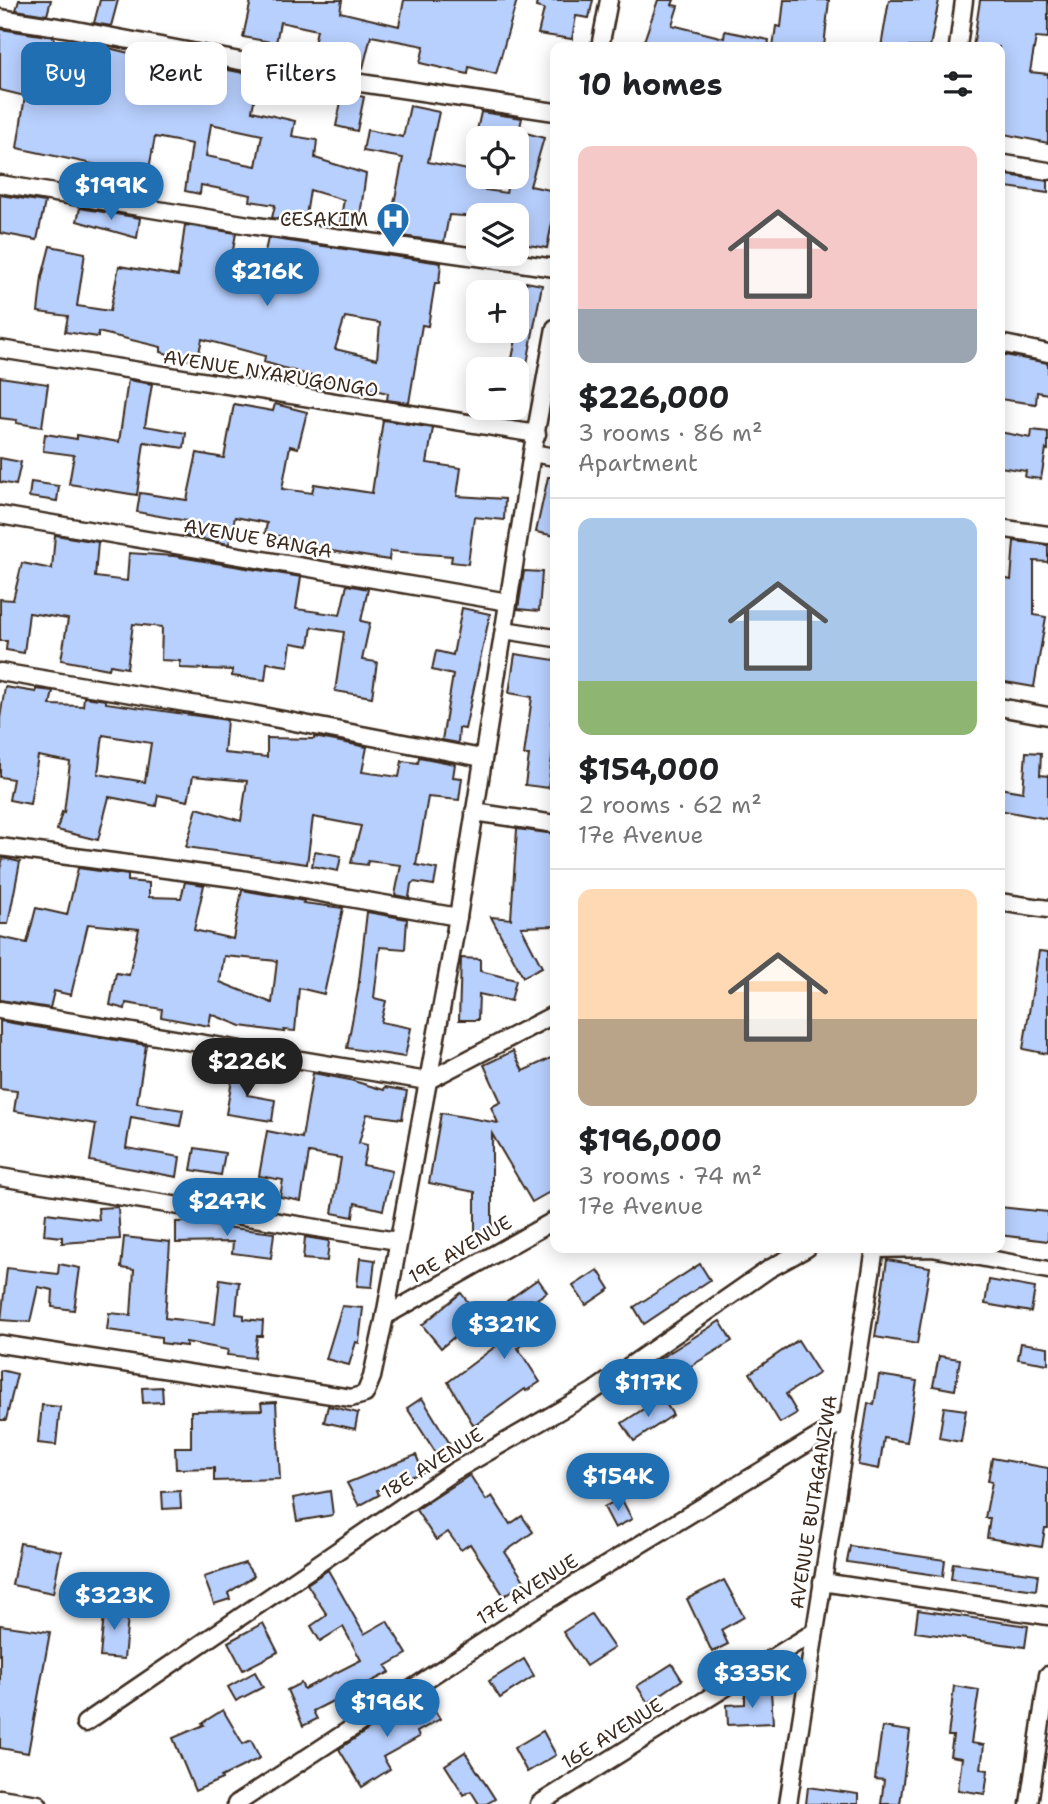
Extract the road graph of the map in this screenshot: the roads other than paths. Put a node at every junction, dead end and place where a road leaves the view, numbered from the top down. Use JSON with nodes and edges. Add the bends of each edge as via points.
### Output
{"nodes":[{"id":1,"x":609,"y":0,"type":"edge"},
{"id":2,"x":964,"y":0,"type":"edge"},
{"id":3,"x":0,"y":18,"type":"edge"},
{"id":4,"x":601,"y":42,"type":"edge"},
{"id":5,"x":959,"y":42,"type":"edge"},
{"id":6,"x":550,"y":111,"type":"edge"},
{"id":7,"x":1005,"y":164,"type":"edge"},
{"id":8,"x":1048,"y":171,"type":"edge"},
{"id":9,"x":0,"y":184,"type":"edge"},
{"id":10,"x":550,"y":267,"type":"edge"},
{"id":11,"x":1005,"y":344,"type":"edge"},
{"id":12,"x":0,"y":349,"type":"edge"},
{"id":13,"x":1048,"y":353,"type":"edge"},
{"id":14,"x":550,"y":357,"type":"edge"},
{"id":15,"x":537,"y":434,"type":"junction"},
{"id":16,"x":532,"y":453,"type":"junction"},
{"id":17,"x":550,"y":456,"type":"edge"},
{"id":18,"x":0,"y":515,"type":"edge"},
{"id":19,"x":1005,"y":529,"type":"edge"},
{"id":20,"x":1048,"y":535,"type":"edge"},
{"id":21,"x":508,"y":602,"type":"junction"},
{"id":22,"x":505,"y":631,"type":"junction"},
{"id":23,"x":550,"y":637,"type":"edge"},
{"id":24,"x":0,"y":672,"type":"edge"},
{"id":25,"x":1005,"y":708,"type":"edge"},
{"id":26,"x":1048,"y":716,"type":"edge"},
{"id":27,"x":482,"y":758,"type":"junction"},
{"id":28,"x":474,"y":812,"type":"junction"},
{"id":29,"x":550,"y":823,"type":"edge"},
{"id":30,"x":0,"y":847,"type":"edge"},
{"id":31,"x":1005,"y":903,"type":"edge"},
{"id":32,"x":1048,"y":909,"type":"edge"},
{"id":33,"x":457,"y":917,"type":"junction"},
{"id":34,"x":0,"y":1010,"type":"edge"},
{"id":35,"x":550,"y":1017,"type":"edge"},
{"id":36,"x":427,"y":1081,"type":"junction"},
{"id":37,"x":0,"y":1177,"type":"edge"},
{"id":38,"x":550,"y":1223,"type":"edge"},
{"id":39,"x":397,"y":1241,"type":"junction"},
{"id":40,"x":798,"y":1253,"type":"edge"},
{"id":41,"x":874,"y":1253,"type":"edge"},
{"id":42,"x":958,"y":1253,"type":"edge"},
{"id":43,"x":1048,"y":1270,"type":"edge"},
{"id":44,"x":385,"y":1316,"type":"junction"},
{"id":45,"x":0,"y":1344,"type":"edge"},
{"id":46,"x":847,"y":1419,"type":"junction"},
{"id":47,"x":822,"y":1583,"type":"junction"},
{"id":48,"x":1048,"y":1616,"type":"edge"},
{"id":49,"x":814,"y":1632,"type":"junction"},
{"id":50,"x":1048,"y":1675,"type":"edge"},
{"id":51,"x":85,"y":1723,"type":"dead end"},
{"id":52,"x":0,"y":1798,"type":"edge"},
{"id":53,"x":38,"y":1804,"type":"edge"},
{"id":54,"x":236,"y":1804,"type":"edge"},
{"id":55,"x":539,"y":1804,"type":"edge"},
{"id":56,"x":788,"y":1804,"type":"edge"},
{"id":57,"x":1029,"y":1804,"type":"edge"}],
"edges":[{"from":1,"to":4,"type":"street"},
{"from":2,"to":5,"type":"street"},
{"from":3,"to":6,"type":"street","via":[[334,79]]},
{"from":7,"to":8,"type":"street"},
{"from":9,"to":10,"type":"street"},
{"from":11,"to":13,"type":"street"},
{"from":12,"to":15,"type":"street","name":"AVENUE NYARUGONGO"},
{"from":14,"to":15,"type":"street"},
{"from":15,"to":16,"type":"street"},
{"from":16,"to":17,"type":"street"},
{"from":16,"to":21,"type":"street"},
{"from":18,"to":21,"type":"street","name":"AVENUE BANGA"},
{"from":19,"to":20,"type":"street"},
{"from":21,"to":22,"type":"street"},
{"from":22,"to":23,"type":"street"},
{"from":22,"to":27,"type":"street"},
{"from":24,"to":27,"type":"street"},
{"from":25,"to":26,"type":"street"},
{"from":27,"to":28,"type":"street"},
{"from":28,"to":29,"type":"street"},
{"from":28,"to":33,"type":"street"},
{"from":30,"to":33,"type":"street","via":[[241,879]]},
{"from":31,"to":32,"type":"street"},
{"from":33,"to":36,"type":"street"},
{"from":34,"to":36,"type":"street"},
{"from":35,"to":36,"type":"street"},
{"from":36,"to":39,"type":"street"},
{"from":37,"to":39,"type":"street"},
{"from":38,"to":44,"type":"street","name":"19E AVENUE"},
{"from":39,"to":44,"type":"street"},
{"from":40,"to":51,"type":"street","name":"18E AVENUE","via":[[592,1392],[453,1472]]},
{"from":41,"to":46,"type":"street","name":"AVENUE BUTAGANZWA"},
{"from":42,"to":43,"type":"street"},
{"from":44,"to":45,"type":"street","via":[[365,1394],[351,1398]]},
{"from":46,"to":47,"type":"street","name":"AVENUE BUTAGANZWA"},
{"from":46,"to":54,"type":"street","name":"17E AVENUE","via":[[532,1610]]},
{"from":47,"to":48,"type":"street"},
{"from":47,"to":49,"type":"street","name":"AVENUE BUTAGANZWA"},
{"from":49,"to":55,"type":"street","name":"16E AVENUE"},
{"from":49,"to":56,"type":"street","name":"AVENUE BUTAGANZWA"},
{"from":50,"to":57,"type":"street"},
{"from":52,"to":53,"type":"street"}]}
